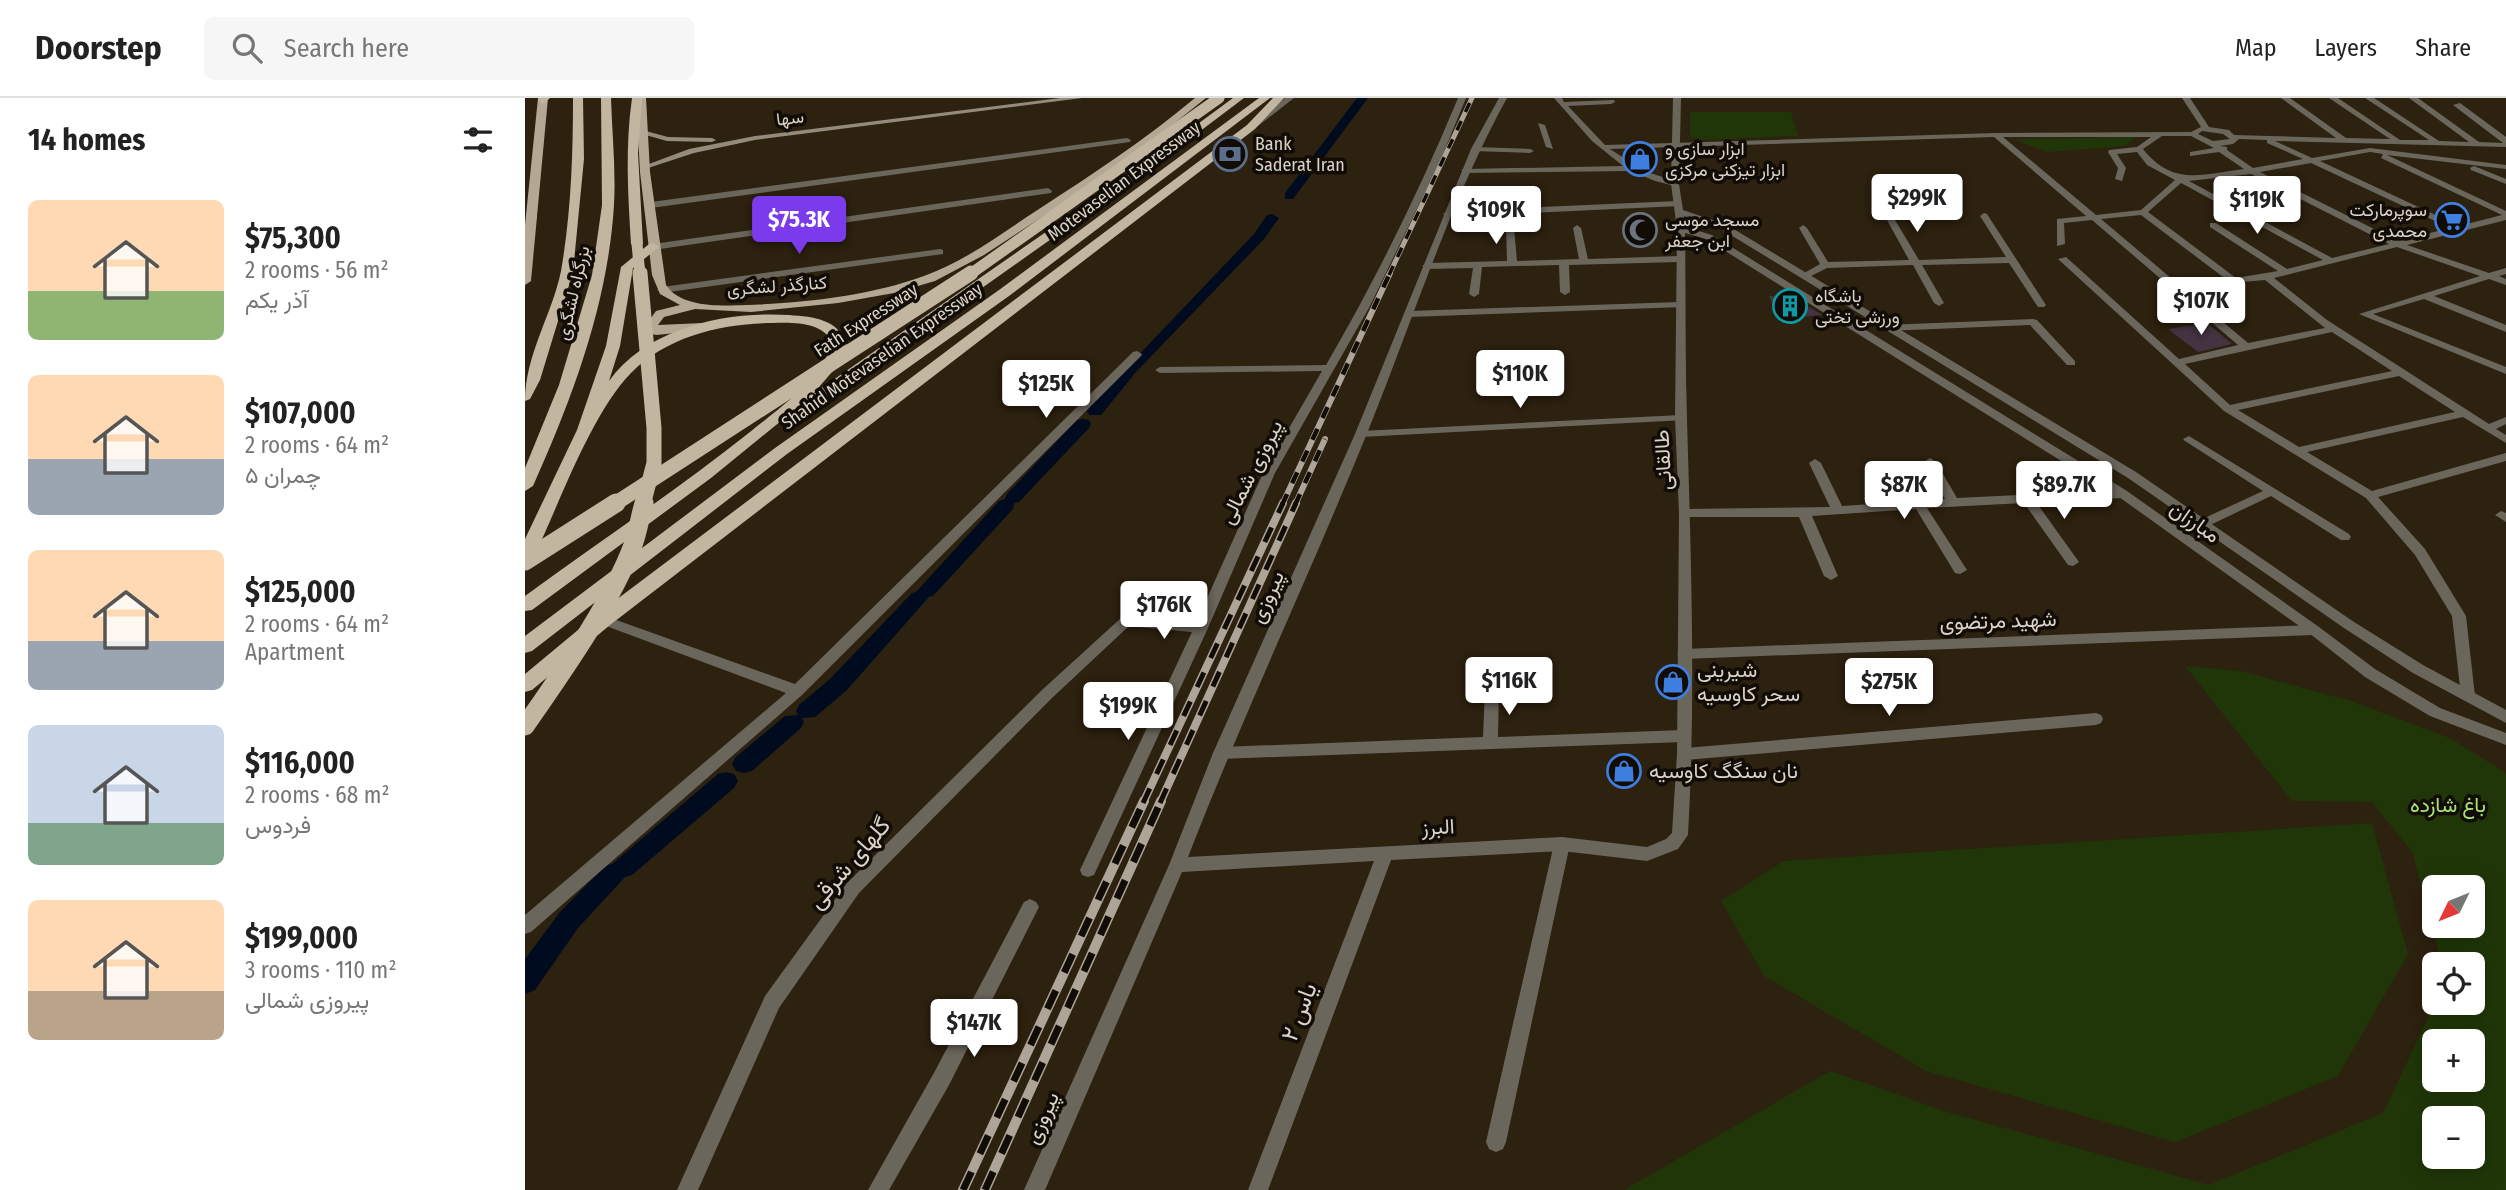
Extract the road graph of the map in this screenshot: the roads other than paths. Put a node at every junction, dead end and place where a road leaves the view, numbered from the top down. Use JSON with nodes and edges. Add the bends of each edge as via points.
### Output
{"nodes":[{"id":1,"x":578,"y":98,"type":"edge"},
{"id":2,"x":606,"y":98,"type":"edge"},
{"id":3,"x":639,"y":98,"type":"edge"},
{"id":4,"x":1079,"y":98,"type":"edge"},
{"id":5,"x":1201,"y":98,"type":"edge"},
{"id":6,"x":1219,"y":98,"type":"edge"},
{"id":7,"x":1238,"y":98,"type":"edge"},
{"id":8,"x":1265,"y":98,"type":"edge"},
{"id":9,"x":1279,"y":98,"type":"edge"},
{"id":10,"x":1290,"y":98,"type":"edge"},
{"id":11,"x":1462,"y":98,"type":"edge"},
{"id":12,"x":1503,"y":98,"type":"edge"},
{"id":13,"x":1677,"y":98,"type":"edge"},
{"id":14,"x":2186,"y":98,"type":"edge"},
{"id":15,"x":2285,"y":98,"type":"edge"},
{"id":16,"x":2333,"y":98,"type":"edge"},
{"id":17,"x":2369,"y":98,"type":"edge"},
{"id":18,"x":2413,"y":98,"type":"edge"},
{"id":19,"x":543,"y":99,"type":"edge"},
{"id":20,"x":1560,"y":101,"type":"edge"},
{"id":21,"x":1611,"y":102,"type":"dead end"},
{"id":22,"x":2457,"y":105,"type":"dead end"},
{"id":23,"x":1541,"y":125,"type":"dead end"},
{"id":24,"x":1251,"y":127,"type":"junction"},
{"id":25,"x":2206,"y":128,"type":"junction"},
{"id":26,"x":645,"y":132,"type":"junction"},
{"id":27,"x":2162,"y":133,"type":"junction"},
{"id":28,"x":2193,"y":134,"type":"junction"},
{"id":29,"x":1996,"y":135,"type":"junction"},
{"id":30,"x":2234,"y":137,"type":"junction"},
{"id":31,"x":755,"y":138,"type":"junction"},
{"id":32,"x":2266,"y":139,"type":"junction"},
{"id":33,"x":2343,"y":139,"type":"junction"},
{"id":34,"x":1127,"y":140,"type":"dead end"},
{"id":35,"x":2397,"y":140,"type":"junction"},
{"id":36,"x":2211,"y":143,"type":"junction"},
{"id":37,"x":2438,"y":143,"type":"junction"},
{"id":38,"x":2506,"y":143,"type":"edge"},
{"id":39,"x":1677,"y":145,"type":"junction"},
{"id":40,"x":2477,"y":145,"type":"junction"},
{"id":41,"x":1551,"y":147,"type":"dead end"},
{"id":42,"x":1602,"y":147,"type":"junction"},
{"id":43,"x":1475,"y":149,"type":"junction"},
{"id":44,"x":2139,"y":149,"type":"junction"},
{"id":45,"x":2224,"y":149,"type":"junction"},
{"id":46,"x":537,"y":150,"type":"junction"},
{"id":47,"x":2370,"y":150,"type":"junction"},
{"id":48,"x":1530,"y":151,"type":"dead end"},
{"id":49,"x":525,"y":154,"type":"edge"},
{"id":50,"x":2193,"y":154,"type":"dead end"},
{"id":51,"x":2313,"y":160,"type":"junction"},
{"id":52,"x":2456,"y":161,"type":"junction"},
{"id":53,"x":645,"y":167,"type":"junction"},
{"id":54,"x":2506,"y":167,"type":"edge"},
{"id":55,"x":1636,"y":168,"type":"junction"},
{"id":56,"x":1465,"y":171,"type":"junction"},
{"id":57,"x":2252,"y":171,"type":"junction"},
{"id":58,"x":2119,"y":179,"type":"dead end"},
{"id":59,"x":2181,"y":179,"type":"junction"},
{"id":60,"x":2506,"y":182,"type":"edge"},
{"id":61,"x":1675,"y":184,"type":"junction"},
{"id":62,"x":1048,"y":191,"type":"dead end"},
{"id":63,"x":529,"y":199,"type":"edge"},
{"id":64,"x":651,"y":205,"type":"junction"},
{"id":65,"x":1678,"y":207,"type":"junction"},
{"id":66,"x":2143,"y":212,"type":"junction"},
{"id":67,"x":1447,"y":214,"type":"junction"},
{"id":68,"x":2506,"y":215,"type":"edge"},
{"id":69,"x":1984,"y":216,"type":"dead end"},
{"id":70,"x":2090,"y":217,"type":"junction"},
{"id":71,"x":1891,"y":220,"type":"dead end"},
{"id":72,"x":2493,"y":221,"type":"junction"},
{"id":73,"x":2213,"y":225,"type":"dead end"},
{"id":74,"x":1724,"y":227,"type":"junction"},
{"id":75,"x":2506,"y":227,"type":"edge"},
{"id":76,"x":1510,"y":228,"type":"dead end"},
{"id":77,"x":1577,"y":228,"type":"dead end"},
{"id":78,"x":1803,"y":228,"type":"dead end"},
{"id":79,"x":1681,"y":229,"type":"junction"},
{"id":80,"x":2459,"y":229,"type":"junction"},
{"id":81,"x":1709,"y":237,"type":"junction"},
{"id":82,"x":2394,"y":243,"type":"junction"},
{"id":83,"x":2060,"y":244,"type":"dead end"},
{"id":84,"x":645,"y":246,"type":"junction"},
{"id":85,"x":940,"y":251,"type":"dead end"},
{"id":86,"x":1679,"y":259,"type":"junction"},
{"id":87,"x":2063,"y":259,"type":"dead end"},
{"id":88,"x":2328,"y":259,"type":"junction"},
{"id":89,"x":2013,"y":260,"type":"junction"},
{"id":90,"x":1584,"y":261,"type":"junction"},
{"id":91,"x":1564,"y":262,"type":"junction"},
{"id":92,"x":1512,"y":263,"type":"junction"},
{"id":93,"x":1916,"y":263,"type":"junction"},
{"id":94,"x":1478,"y":265,"type":"junction"},
{"id":95,"x":1825,"y":265,"type":"junction"},
{"id":96,"x":1427,"y":267,"type":"junction"},
{"id":97,"x":2506,"y":271,"type":"edge"},
{"id":98,"x":2285,"y":272,"type":"junction"},
{"id":99,"x":2489,"y":275,"type":"junction"},
{"id":100,"x":1804,"y":276,"type":"junction"},
{"id":101,"x":2267,"y":277,"type":"junction"},
{"id":102,"x":525,"y":281,"type":"edge"},
{"id":103,"x":2506,"y":282,"type":"edge"},
{"id":104,"x":662,"y":290,"type":"junction"},
{"id":105,"x":1565,"y":292,"type":"dead end"},
{"id":106,"x":1473,"y":294,"type":"dead end"},
{"id":107,"x":2425,"y":296,"type":"junction"},
{"id":108,"x":1939,"y":303,"type":"dead end"},
{"id":109,"x":1680,"y":304,"type":"junction"},
{"id":110,"x":695,"y":305,"type":"junction"},
{"id":111,"x":2041,"y":305,"type":"dead end"},
{"id":112,"x":1409,"y":314,"type":"junction"},
{"id":113,"x":708,"y":326,"type":"junction"},
{"id":114,"x":1886,"y":328,"type":"junction"},
{"id":115,"x":2334,"y":329,"type":"junction"},
{"id":116,"x":2506,"y":329,"type":"edge"},
{"id":117,"x":2246,"y":346,"type":"junction"},
{"id":118,"x":1137,"y":354,"type":"dead end"},
{"id":119,"x":2071,"y":363,"type":"dead end"},
{"id":120,"x":2176,"y":363,"type":"junction"},
{"id":121,"x":1331,"y":368,"type":"junction"},
{"id":122,"x":1160,"y":370,"type":"dead end"},
{"id":123,"x":2506,"y":371,"type":"edge"},
{"id":124,"x":2401,"y":372,"type":"junction"},
{"id":125,"x":525,"y":396,"type":"edge"},
{"id":126,"x":2228,"y":409,"type":"junction"},
{"id":127,"x":2465,"y":413,"type":"junction"},
{"id":128,"x":1681,"y":418,"type":"junction"},
{"id":129,"x":2506,"y":420,"type":"edge"},
{"id":130,"x":2489,"y":428,"type":"junction"},
{"id":131,"x":585,"y":430,"type":"junction"},
{"id":132,"x":1361,"y":433,"type":"junction"},
{"id":133,"x":2189,"y":439,"type":"dead end"},
{"id":134,"x":2506,"y":440,"type":"edge"},
{"id":135,"x":2297,"y":451,"type":"junction"},
{"id":136,"x":2506,"y":457,"type":"edge"},
{"id":137,"x":728,"y":458,"type":"junction"},
{"id":138,"x":1930,"y":462,"type":"dead end"},
{"id":139,"x":1815,"y":463,"type":"dead end"},
{"id":140,"x":525,"y":486,"type":"edge"},
{"id":141,"x":2146,"y":486,"type":"junction"},
{"id":142,"x":2270,"y":492,"type":"junction"},
{"id":143,"x":2123,"y":495,"type":"junction"},
{"id":144,"x":2370,"y":495,"type":"junction"},
{"id":145,"x":2028,"y":500,"type":"junction"},
{"id":146,"x":1954,"y":502,"type":"junction"},
{"id":147,"x":1919,"y":504,"type":"junction"},
{"id":148,"x":1838,"y":510,"type":"junction"},
{"id":149,"x":1685,"y":513,"type":"junction"},
{"id":150,"x":1804,"y":513,"type":"junction"},
{"id":151,"x":2202,"y":524,"type":"junction"},
{"id":152,"x":2345,"y":537,"type":"dead end"},
{"id":153,"x":525,"y":559,"type":"edge"},
{"id":154,"x":2073,"y":562,"type":"dead end"},
{"id":155,"x":1960,"y":570,"type":"dead end"},
{"id":156,"x":1831,"y":576,"type":"dead end"},
{"id":157,"x":525,"y":605,"type":"edge"},
{"id":158,"x":603,"y":620,"type":"junction"},
{"id":159,"x":1201,"y":628,"type":"junction"},
{"id":160,"x":2314,"y":630,"type":"junction"},
{"id":161,"x":525,"y":646,"type":"edge"},
{"id":162,"x":1683,"y":654,"type":"junction"},
{"id":163,"x":525,"y":685,"type":"edge"},
{"id":164,"x":1492,"y":689,"type":"dead end"},
{"id":165,"x":797,"y":691,"type":"junction"},
{"id":166,"x":2468,"y":696,"type":"junction"},
{"id":167,"x":2506,"y":717,"type":"edge"},
{"id":168,"x":2096,"y":719,"type":"dead end"},
{"id":169,"x":525,"y":726,"type":"edge"},
{"id":170,"x":2506,"y":731,"type":"edge"},
{"id":171,"x":1683,"y":736,"type":"junction"},
{"id":172,"x":2506,"y":738,"type":"edge"},
{"id":173,"x":1490,"y":744,"type":"junction"},
{"id":174,"x":1221,"y":753,"type":"junction"},
{"id":175,"x":1685,"y":754,"type":"junction"},
{"id":176,"x":1682,"y":820,"type":"joint"},
{"id":177,"x":1562,"y":844,"type":"junction"},
{"id":178,"x":1386,"y":852,"type":"junction"},
{"id":179,"x":1177,"y":865,"type":"junction"},
{"id":180,"x":1088,"y":870,"type":"dead end"},
{"id":181,"x":1030,"y":907,"type":"dead end"},
{"id":182,"x":525,"y":926,"type":"edge"},
{"id":183,"x":1496,"y":1142,"type":"dead end"},
{"id":184,"x":687,"y":1190,"type":"edge"},
{"id":185,"x":878,"y":1190,"type":"edge"},
{"id":186,"x":1034,"y":1190,"type":"edge"},
{"id":187,"x":1258,"y":1190,"type":"edge"}],
"edges":[{"from":1,"to":125,"type":"highway","via":[[578,159],[567,272]]},
{"from":2,"to":140,"type":"highway","name":"بزرگراه لشگری","via":[[608,206],[599,271],[574,366]]},
{"from":3,"to":26,"type":"main road"},
{"from":3,"to":84,"type":"highway","via":[[634,116],[634,184]]},
{"from":4,"to":31,"type":"main road","name":"سها"},
{"from":5,"to":110,"type":"main road","name":"کنارگذر لشگری","via":[[1068,195],[944,272],[913,284],[843,299],[748,309]]},
{"from":6,"to":153,"type":"highway","name":"Fath Expressway","bridge":true,"via":[[948,290]]},
{"from":7,"to":137,"type":"highway","name":"Shahid Motevaselian Expressway"},
{"from":8,"to":161,"type":"highway","name":"Shahid Motevaselian Expressway","bridge":true,"via":[[1005,293],[781,451]]},
{"from":9,"to":24,"type":"highway"},
{"from":10,"to":24,"type":"street"},
{"from":11,"to":121,"type":"street","name":"پیروزی شمالی","via":[[1437,159]]},
{"from":12,"to":43,"type":"street","name":"پیروزی"},
{"from":13,"to":39,"type":"street","name":"طالقانی"},
{"from":14,"to":25,"type":"street"},
{"from":15,"to":33,"type":"street"},
{"from":16,"to":35,"type":"street"},
{"from":17,"to":37,"type":"street"},
{"from":18,"to":40,"type":"street"},
{"from":19,"to":46,"type":"main road"},
{"from":20,"to":21,"type":"street"},
{"from":20,"to":42,"type":"street"},
{"from":22,"to":38,"type":"street"},
{"from":23,"to":41,"type":"street"},
{"from":24,"to":158,"type":"highway"},
{"from":25,"to":28,"type":"street"},
{"from":25,"to":30,"type":"street"},
{"from":26,"to":31,"type":"main road","via":[[691,141]]},
{"from":26,"to":53,"type":"main road"},
{"from":27,"to":28,"type":"street"},
{"from":27,"to":29,"type":"street"},
{"from":27,"to":44,"type":"street"},
{"from":28,"to":36,"type":"street"},
{"from":29,"to":39,"type":"street"},
{"from":29,"to":70,"type":"street"},
{"from":30,"to":32,"type":"street"},
{"from":30,"to":36,"type":"street","via":[[2233,142]]},
{"from":31,"to":53,"type":"main road"},
{"from":32,"to":33,"type":"street"},
{"from":32,"to":51,"type":"street"},
{"from":33,"to":35,"type":"street"},
{"from":34,"to":64,"type":"street"},
{"from":35,"to":37,"type":"street"},
{"from":36,"to":45,"type":"street"},
{"from":37,"to":40,"type":"street"},
{"from":38,"to":40,"type":"street"},
{"from":39,"to":42,"type":"street"},
{"from":39,"to":61,"type":"street","name":"طالقانی"},
{"from":42,"to":55,"type":"street"},
{"from":43,"to":48,"type":"street"},
{"from":43,"to":56,"type":"street","name":"پیروزی"},
{"from":44,"to":58,"type":"street","via":[[2112,152],[2122,168]]},
{"from":44,"to":59,"type":"street","via":[[2150,163]]},
{"from":45,"to":50,"type":"street"},
{"from":45,"to":57,"type":"street"},
{"from":46,"to":49,"type":"main road"},
{"from":46,"to":63,"type":"main road"},
{"from":47,"to":51,"type":"street"},
{"from":47,"to":52,"type":"street"},
{"from":47,"to":68,"type":"street"},
{"from":51,"to":57,"type":"street"},
{"from":51,"to":80,"type":"street"},
{"from":52,"to":54,"type":"street"},
{"from":52,"to":60,"type":"street"},
{"from":53,"to":64,"type":"main road"},
{"from":55,"to":56,"type":"street"},
{"from":55,"to":61,"type":"street","via":[[1657,181]]},
{"from":56,"to":67,"type":"street","name":"پیروزی"},
{"from":57,"to":59,"type":"street"},
{"from":57,"to":82,"type":"street"},
{"from":59,"to":66,"type":"street"},
{"from":59,"to":88,"type":"street"},
{"from":61,"to":65,"type":"street","name":"طالقانی"},
{"from":62,"to":84,"type":"street"},
{"from":63,"to":102,"type":"main road"},
{"from":64,"to":84,"type":"main road"},
{"from":65,"to":67,"type":"street"},
{"from":65,"to":74,"type":"street","name":"مبارزان"},
{"from":65,"to":79,"type":"street","name":"طالقانی"},
{"from":66,"to":70,"type":"street"},
{"from":66,"to":101,"type":"street","via":[[2234,281]]},
{"from":67,"to":96,"type":"street","name":"پیروزی"},
{"from":68,"to":72,"type":"street"},
{"from":69,"to":89,"type":"street"},
{"from":70,"to":83,"type":"street","via":[[2060,221]]},
{"from":70,"to":117,"type":"street"},
{"from":71,"to":93,"type":"street"},
{"from":72,"to":75,"type":"street"},
{"from":72,"to":80,"type":"street"},
{"from":73,"to":98,"type":"street"},
{"from":74,"to":81,"type":"street"},
{"from":74,"to":100,"type":"street","name":"مبارزان"},
{"from":76,"to":92,"type":"street"},
{"from":77,"to":90,"type":"street"},
{"from":78,"to":95,"type":"street"},
{"from":79,"to":81,"type":"street","name":"مبارزان"},
{"from":79,"to":86,"type":"street","name":"طالقانی"},
{"from":80,"to":82,"type":"street"},
{"from":81,"to":143,"type":"street","name":"مبارزان"},
{"from":82,"to":88,"type":"street"},
{"from":82,"to":99,"type":"street"},
{"from":84,"to":104,"type":"main road"},
{"from":84,"to":131,"type":"highway","via":[[627,267],[613,346]]},
{"from":84,"to":169,"type":"highway","bridge":true,"via":[[654,463],[633,544],[615,582]]},
{"from":85,"to":104,"type":"street"},
{"from":86,"to":90,"type":"street"},
{"from":86,"to":109,"type":"street","name":"طالقانی"},
{"from":87,"to":120,"type":"street"},
{"from":88,"to":98,"type":"street"},
{"from":89,"to":93,"type":"street"},
{"from":89,"to":111,"type":"street"},
{"from":90,"to":91,"type":"street"},
{"from":91,"to":92,"type":"street"},
{"from":91,"to":105,"type":"street"},
{"from":92,"to":94,"type":"street"},
{"from":93,"to":95,"type":"street"},
{"from":93,"to":108,"type":"street"},
{"from":94,"to":96,"type":"street"},
{"from":94,"to":106,"type":"street"},
{"from":95,"to":100,"type":"street"},
{"from":96,"to":112,"type":"street","name":"پیروزی"},
{"from":97,"to":99,"type":"street"},
{"from":98,"to":101,"type":"street"},
{"from":99,"to":103,"type":"street"},
{"from":99,"to":107,"type":"street"},
{"from":100,"to":114,"type":"street","name":"مبارزان"},
{"from":101,"to":115,"type":"street"},
{"from":104,"to":110,"type":"main road","name":"کنارگذر لشگری"},
{"from":107,"to":116,"type":"street"},
{"from":107,"to":123,"type":"street","via":[[2364,314]]},
{"from":109,"to":112,"type":"street"},
{"from":109,"to":128,"type":"street","name":"طالقانی"},
{"from":110,"to":113,"type":"main road","via":[[660,314],[652,326],[665,332]]},
{"from":112,"to":132,"type":"street","name":"پیروزی"},
{"from":113,"to":131,"type":"highway","via":[[631,365]]},
{"from":113,"to":137,"type":"highway","via":[[761,317],[806,319],[835,334],[839,344],[838,355],[817,383]]},
{"from":114,"to":119,"type":"street","via":[[2033,322]]},
{"from":114,"to":141,"type":"street","name":"مبارزان"},
{"from":115,"to":117,"type":"street"},
{"from":115,"to":124,"type":"street"},
{"from":117,"to":120,"type":"street"},
{"from":118,"to":165,"type":"street"},
{"from":120,"to":126,"type":"street"},
{"from":121,"to":122,"type":"street"},
{"from":121,"to":159,"type":"street","name":"پیروزی شمالی","via":[[1269,473]]},
{"from":124,"to":126,"type":"street"},
{"from":124,"to":127,"type":"street"},
{"from":126,"to":135,"type":"street"},
{"from":127,"to":130,"type":"street"},
{"from":127,"to":135,"type":"street"},
{"from":128,"to":132,"type":"street"},
{"from":128,"to":149,"type":"street","name":"طالقانی"},
{"from":129,"to":130,"type":"street"},
{"from":130,"to":134,"type":"street"},
{"from":131,"to":153,"type":"highway"},
{"from":132,"to":174,"type":"street","name":"پیروزی"},
{"from":133,"to":142,"type":"street"},
{"from":135,"to":144,"type":"street"},
{"from":136,"to":144,"type":"street"},
{"from":137,"to":157,"type":"highway","name":"Shahid Motevaselian Expressway"},
{"from":138,"to":146,"type":"street"},
{"from":139,"to":148,"type":"street"},
{"from":141,"to":143,"type":"street"},
{"from":141,"to":151,"type":"street","name":"مبارزان"},
{"from":142,"to":151,"type":"street"},
{"from":142,"to":152,"type":"street"},
{"from":143,"to":145,"type":"street"},
{"from":143,"to":160,"type":"street","name":"مبارزان"},
{"from":144,"to":166,"type":"street","via":[[2420,552],[2459,616]]},
{"from":145,"to":146,"type":"street"},
{"from":145,"to":154,"type":"street"},
{"from":146,"to":147,"type":"street"},
{"from":147,"to":148,"type":"street"},
{"from":147,"to":155,"type":"street"},
{"from":148,"to":150,"type":"street"},
{"from":149,"to":150,"type":"street"},
{"from":149,"to":162,"type":"street","name":"طالقانی"},
{"from":150,"to":156,"type":"street"},
{"from":151,"to":166,"type":"street","name":"مبارزان","via":[[2349,625]]},
{"from":158,"to":163,"type":"highway"},
{"from":158,"to":165,"type":"street"},
{"from":159,"to":180,"type":"street","name":"پیروزی شمالی"},
{"from":159,"to":184,"type":"street","name":"گلهای شرقی","via":[[1132,620],[1124,623],[853,887],[772,1002]]},
{"from":160,"to":162,"type":"street","name":"شهید مرتضوی"},
{"from":160,"to":172,"type":"street","name":"مبارزان","via":[[2369,673],[2435,712]]},
{"from":162,"to":171,"type":"street","name":"طالقانی"},
{"from":164,"to":173,"type":"street"},
{"from":165,"to":182,"type":"street"},
{"from":166,"to":167,"type":"street","name":"مبارزان"},
{"from":168,"to":175,"type":"street"},
{"from":170,"to":172,"type":"street"},
{"from":171,"to":173,"type":"street"},
{"from":171,"to":175,"type":"street","name":"طالقانی"},
{"from":173,"to":174,"type":"street"},
{"from":174,"to":179,"type":"street","name":"پیروزی"},
{"from":175,"to":176,"type":"street","name":"طالقانی"},
{"from":176,"to":177,"type":"street","name":"البرز","via":[[1680,835],[1672,844],[1647,854]]},
{"from":177,"to":178,"type":"street","name":"البرز"},
{"from":177,"to":183,"type":"street"},
{"from":178,"to":179,"type":"street","name":"البرز"},
{"from":178,"to":187,"type":"street","name":"یاس ۲"},
{"from":179,"to":186,"type":"street","name":"پیروزی"},
{"from":181,"to":185,"type":"street","via":[[942,1079]]}]}
